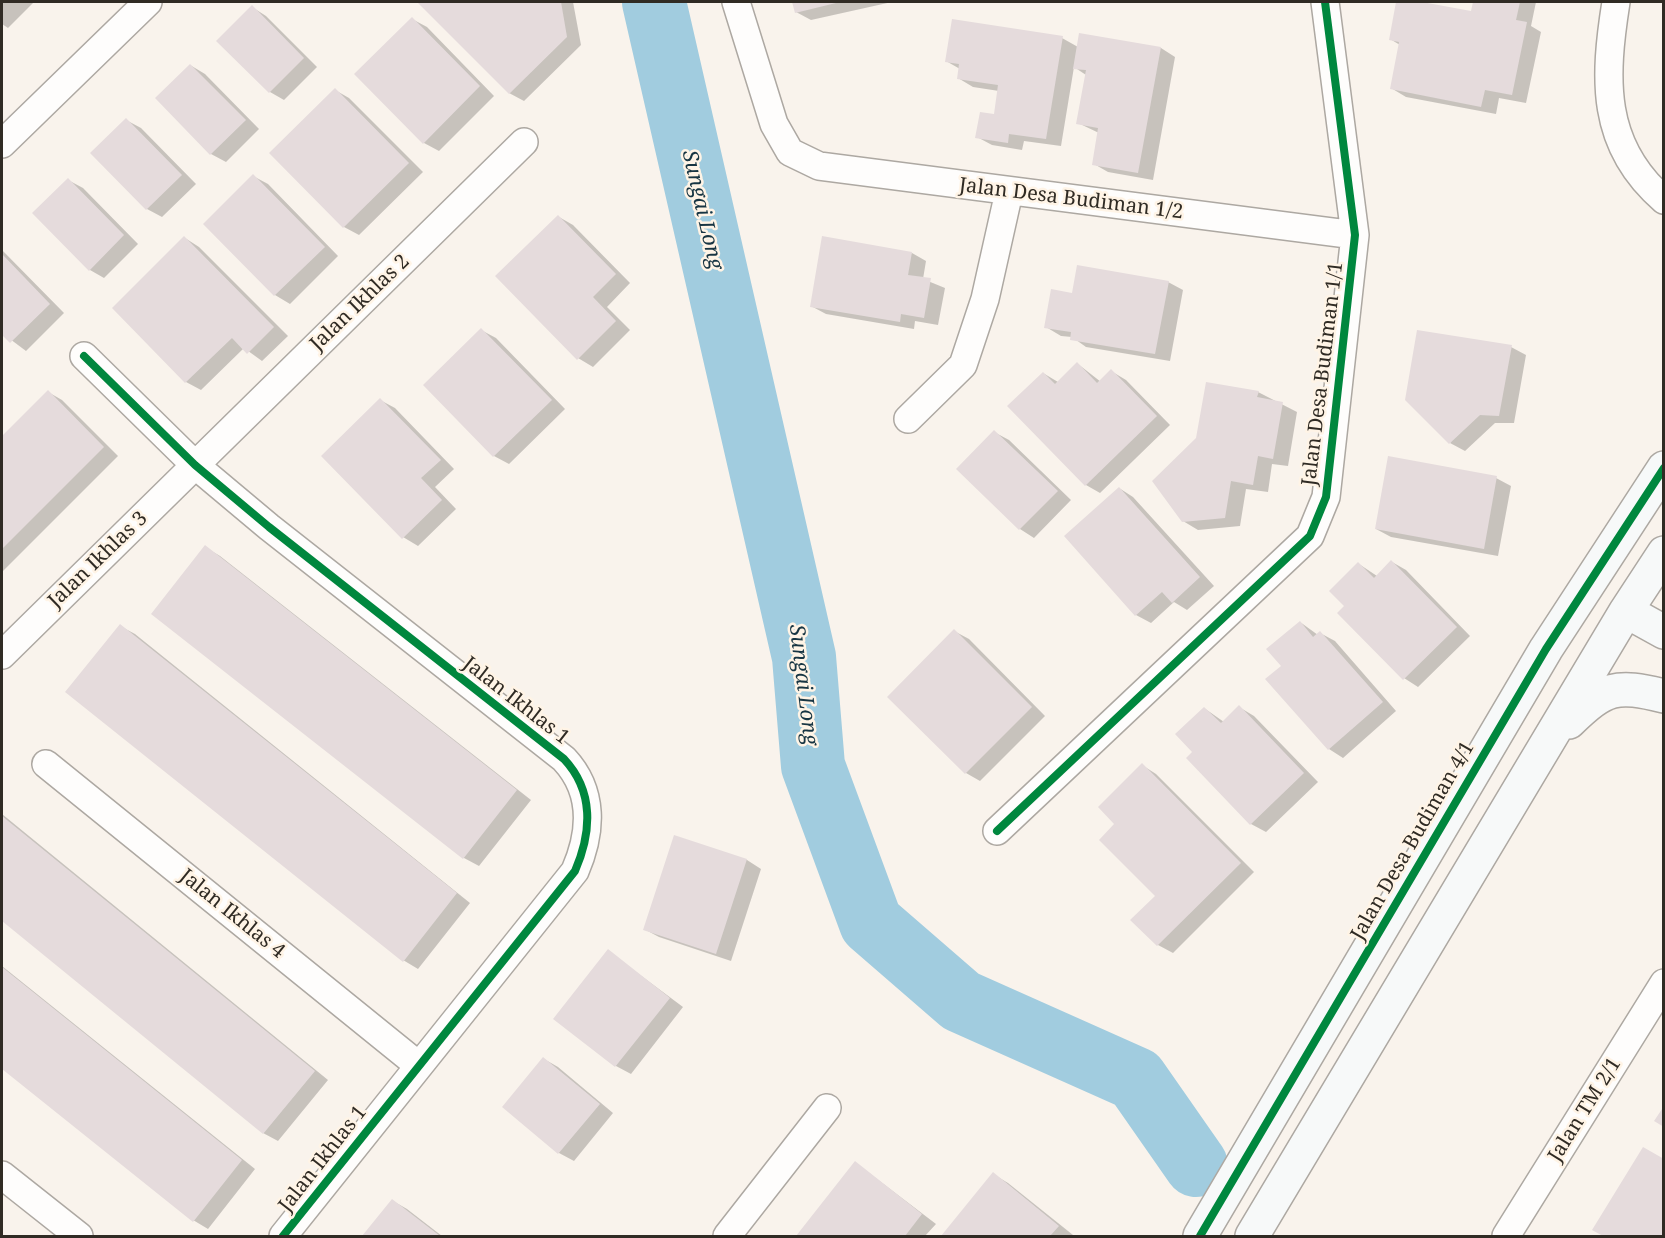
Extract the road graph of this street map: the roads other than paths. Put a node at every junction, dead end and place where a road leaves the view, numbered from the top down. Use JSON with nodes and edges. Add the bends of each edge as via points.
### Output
{"nodes":[{"id":1,"x":148,"y":2,"type":"edge"},
{"id":2,"x":736,"y":2,"type":"edge"},
{"id":3,"x":1324,"y":2,"type":"edge"},
{"id":4,"x":1616,"y":2,"type":"edge"},
{"id":5,"x":524,"y":141,"type":"dead end"},
{"id":6,"x":2,"y":144,"type":"edge"},
{"id":7,"x":1009,"y":192,"type":"junction"},
{"id":8,"x":1664,"y":200,"type":"edge"},
{"id":9,"x":1355,"y":235,"type":"junction"},
{"id":10,"x":84,"y":356,"type":"dead end"},
{"id":11,"x":908,"y":419,"type":"dead end"},
{"id":12,"x":195,"y":465,"type":"junction"},
{"id":13,"x":1664,"y":468,"type":"edge"},
{"id":14,"x":1664,"y":553,"type":"edge"},
{"id":15,"x":1593,"y":574,"type":"junction"},
{"id":16,"x":1626,"y":611,"type":"junction"},
{"id":17,"x":1594,"y":620,"type":"junction"},
{"id":18,"x":1664,"y":632,"type":"edge"},
{"id":19,"x":1546,"y":649,"type":"junction"},
{"id":20,"x":1602,"y":653,"type":"junction"},
{"id":21,"x":2,"y":655,"type":"edge"},
{"id":22,"x":1664,"y":688,"type":"edge"},
{"id":23,"x":1664,"y":696,"type":"edge"},
{"id":24,"x":1547,"y":742,"type":"junction"},
{"id":25,"x":46,"y":764,"type":"dead end"},
{"id":26,"x":997,"y":831,"type":"dead end"},
{"id":27,"x":1664,"y":983,"type":"edge"},
{"id":28,"x":418,"y":1065,"type":"junction"},
{"id":29,"x":827,"y":1108,"type":"dead end"},
{"id":30,"x":2,"y":1175,"type":"edge"},
{"id":31,"x":79,"y":1236,"type":"edge"},
{"id":32,"x":283,"y":1236,"type":"edge"},
{"id":33,"x":727,"y":1236,"type":"edge"},
{"id":34,"x":1200,"y":1236,"type":"edge"},
{"id":35,"x":1252,"y":1236,"type":"edge"},
{"id":36,"x":1506,"y":1236,"type":"edge"}],
"edges":[{"from":1,"to":6,"type":"street"},
{"from":2,"to":7,"type":"street","name":"Jalan Desa Budiman 1/2","via":[[774,124],[790,152],[819,166]]},
{"from":3,"to":9,"type":"street","name":"Jalan Desa Budiman 1/1"},
{"from":4,"to":8,"type":"street","via":[[1610,41],[1609,98],[1614,131],[1630,164]]},
{"from":5,"to":12,"type":"street","name":"Jalan Ikhlas 2"},
{"from":7,"to":9,"type":"street","name":"Jalan Desa Budiman 1/2"},
{"from":7,"to":11,"type":"street","via":[[985,299],[963,365]]},
{"from":9,"to":26,"type":"street","name":"Jalan Desa Budiman 1/1","via":[[1326,497],[1310,536]]},
{"from":10,"to":12,"type":"street","name":"Jalan Ikhlas 1"},
{"from":12,"to":21,"type":"street","name":"Jalan Ikhlas 3"},
{"from":12,"to":28,"type":"street","name":"Jalan Ikhlas 1","via":[[564,759],[581,784],[588,816],[575,871]]},
{"from":13,"to":15,"type":"street","name":"Jalan Desa Budiman 4/1"},
{"from":14,"to":16,"type":"street"},
{"from":15,"to":17,"type":"street"},
{"from":15,"to":19,"type":"street","name":"Jalan Desa Budiman 4/1"},
{"from":16,"to":17,"type":"street"},
{"from":16,"to":18,"type":"street"},
{"from":16,"to":20,"type":"street"},
{"from":17,"to":19,"type":"street"},
{"from":17,"to":20,"type":"street","via":[[1594,638]]},
{"from":19,"to":34,"type":"street","name":"Jalan Desa Budiman 4/1"},
{"from":20,"to":22,"type":"street"},
{"from":20,"to":24,"type":"street"},
{"from":23,"to":24,"type":"street","via":[[1629,687],[1606,693],[1584,707]]},
{"from":24,"to":35,"type":"street"},
{"from":25,"to":28,"type":"street","name":"Jalan Ikhlas 4"},
{"from":27,"to":36,"type":"street","name":"Jalan TM 2/1"},
{"from":28,"to":32,"type":"street","name":"Jalan Ikhlas 1"},
{"from":29,"to":33,"type":"street"},
{"from":30,"to":31,"type":"street"}]}
